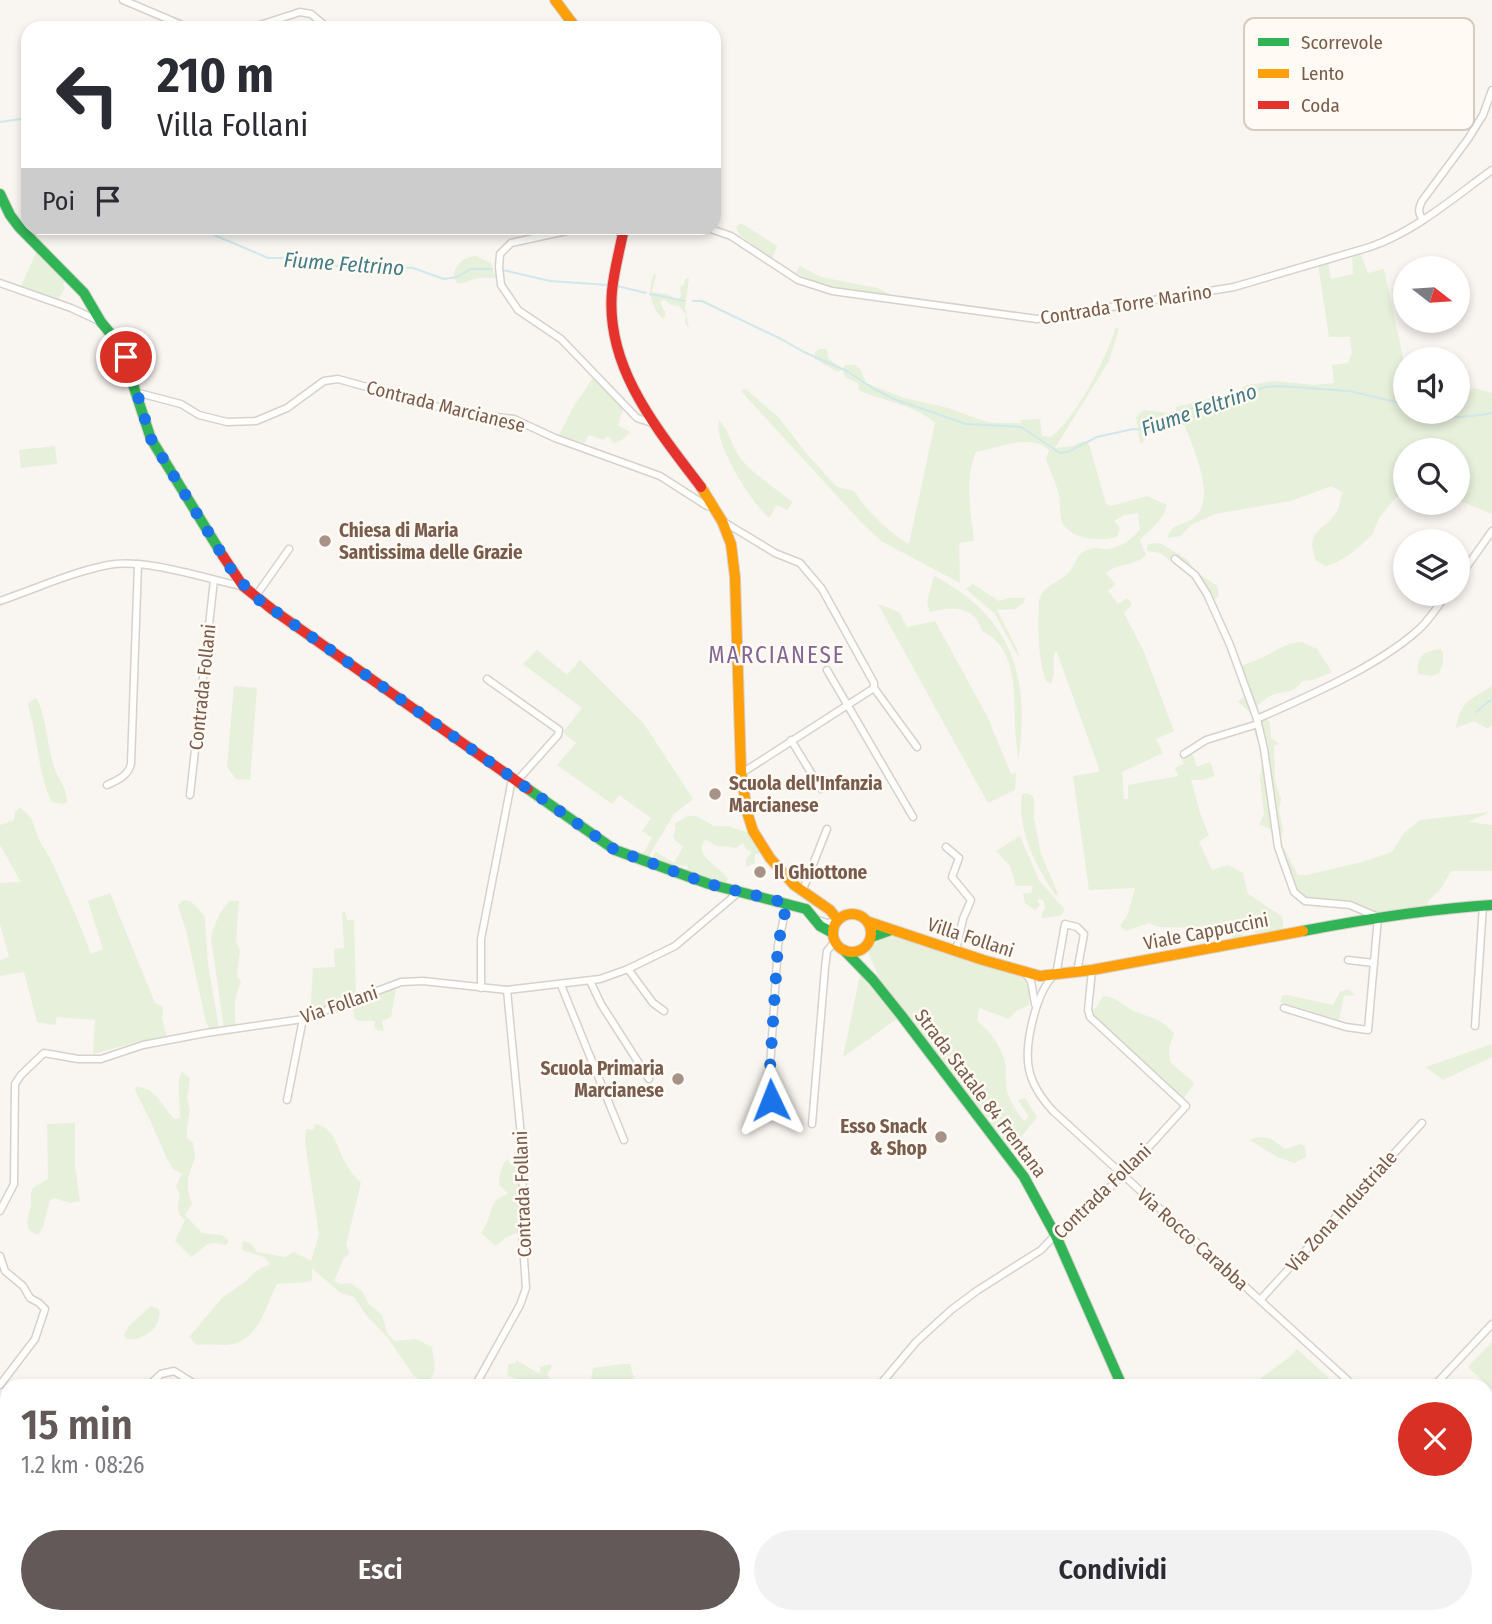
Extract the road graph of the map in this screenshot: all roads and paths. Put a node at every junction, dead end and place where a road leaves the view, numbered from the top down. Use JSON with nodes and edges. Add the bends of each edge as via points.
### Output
{"nodes":[{"id":1,"x":123,"y":0,"type":"edge"},
{"id":2,"x":555,"y":0,"type":"edge"},
{"id":3,"x":172,"y":21,"type":"edge"},
{"id":4,"x":272,"y":21,"type":"edge"},
{"id":5,"x":320,"y":21,"type":"edge"},
{"id":6,"x":571,"y":21,"type":"edge"},
{"id":7,"x":1492,"y":90,"type":"edge"},
{"id":8,"x":1474,"y":130,"type":"edge"},
{"id":9,"x":1474,"y":130,"type":"edge"},
{"id":10,"x":1492,"y":170,"type":"edge"},
{"id":11,"x":0,"y":194,"type":"edge"},
{"id":12,"x":1423,"y":220,"type":"junction"},
{"id":13,"x":21,"y":229,"type":"edge"},
{"id":14,"x":721,"y":231,"type":"edge"},
{"id":15,"x":27,"y":235,"type":"edge"},
{"id":16,"x":547,"y":235,"type":"edge"},
{"id":17,"x":622,"y":235,"type":"edge"},
{"id":18,"x":0,"y":283,"type":"edge"},
{"id":19,"x":101,"y":322,"type":"junction"},
{"id":20,"x":135,"y":392,"type":"junction"},
{"id":21,"x":654,"y":424,"type":"junction"},
{"id":22,"x":714,"y":507,"type":"junction"},
{"id":23,"x":722,"y":521,"type":"junction"},
{"id":24,"x":1492,"y":531,"type":"edge"},
{"id":25,"x":289,"y":549,"type":"dead end"},
{"id":26,"x":1175,"y":559,"type":"dead end"},
{"id":27,"x":1470,"y":562,"type":"edge"},
{"id":28,"x":138,"y":564,"type":"junction"},
{"id":29,"x":214,"y":580,"type":"junction"},
{"id":30,"x":243,"y":586,"type":"junction"},
{"id":31,"x":255,"y":597,"type":"junction"},
{"id":32,"x":0,"y":601,"type":"edge"},
{"id":33,"x":1437,"y":606,"type":"edge"},
{"id":34,"x":827,"y":670,"type":"dead end"},
{"id":35,"x":487,"y":679,"type":"dead end"},
{"id":36,"x":874,"y":688,"type":"junction"},
{"id":37,"x":846,"y":705,"type":"junction"},
{"id":38,"x":1257,"y":721,"type":"junction"},
{"id":39,"x":791,"y":740,"type":"junction"},
{"id":40,"x":917,"y":747,"type":"dead end"},
{"id":41,"x":1184,"y":754,"type":"dead end"},
{"id":42,"x":741,"y":771,"type":"junction"},
{"id":43,"x":514,"y":780,"type":"junction"},
{"id":44,"x":107,"y":785,"type":"dead end"},
{"id":45,"x":821,"y":789,"type":"dead end"},
{"id":46,"x":190,"y":795,"type":"dead end"},
{"id":47,"x":913,"y":817,"type":"dead end"},
{"id":48,"x":827,"y":829,"type":"dead end"},
{"id":49,"x":946,"y":847,"type":"dead end"},
{"id":50,"x":741,"y":891,"type":"junction"},
{"id":51,"x":802,"y":892,"type":"junction"},
{"id":52,"x":787,"y":903,"type":"junction"},
{"id":53,"x":820,"y":903,"type":"junction"},
{"id":54,"x":1488,"y":905,"type":"edge"},
{"id":55,"x":851,"y":913,"type":"junction"},
{"id":56,"x":1378,"y":917,"type":"junction"},
{"id":57,"x":816,"y":919,"type":"junction"},
{"id":58,"x":837,"y":921,"type":"junction"},
{"id":59,"x":869,"y":922,"type":"junction"},
{"id":60,"x":892,"y":930,"type":"junction"},
{"id":61,"x":834,"y":937,"type":"junction"},
{"id":62,"x":871,"y":937,"type":"junction"},
{"id":63,"x":864,"y":948,"type":"junction"},
{"id":64,"x":844,"y":950,"type":"junction"},
{"id":65,"x":956,"y":951,"type":"junction"},
{"id":66,"x":1348,"y":960,"type":"dead end"},
{"id":67,"x":1374,"y":963,"type":"junction"},
{"id":68,"x":628,"y":969,"type":"junction"},
{"id":69,"x":1092,"y":970,"type":"junction"},
{"id":70,"x":1077,"y":972,"type":"junction"},
{"id":71,"x":1025,"y":973,"type":"junction"},
{"id":72,"x":1054,"y":975,"type":"junction"},
{"id":73,"x":873,"y":980,"type":"junction"},
{"id":74,"x":590,"y":981,"type":"junction"},
{"id":75,"x":1042,"y":981,"type":"junction"},
{"id":76,"x":1032,"y":984,"type":"junction"},
{"id":77,"x":561,"y":985,"type":"junction"},
{"id":78,"x":481,"y":988,"type":"junction"},
{"id":79,"x":507,"y":990,"type":"junction"},
{"id":80,"x":1036,"y":1006,"type":"junction"},
{"id":81,"x":1284,"y":1008,"type":"dead end"},
{"id":82,"x":664,"y":1011,"type":"dead end"},
{"id":83,"x":303,"y":1019,"type":"junction"},
{"id":84,"x":1475,"y":1026,"type":"dead end"},
{"id":85,"x":649,"y":1079,"type":"dead end"},
{"id":86,"x":287,"y":1100,"type":"dead end"},
{"id":87,"x":792,"y":1117,"type":"dead end"},
{"id":88,"x":1422,"y":1123,"type":"dead end"},
{"id":89,"x":812,"y":1124,"type":"dead end"},
{"id":90,"x":624,"y":1140,"type":"dead end"},
{"id":91,"x":1123,"y":1176,"type":"junction"},
{"id":92,"x":0,"y":1211,"type":"edge"},
{"id":93,"x":1056,"y":1236,"type":"junction"},
{"id":94,"x":0,"y":1256,"type":"edge"},
{"id":95,"x":1261,"y":1299,"type":"junction"},
{"id":96,"x":1492,"y":1324,"type":"edge"},
{"id":97,"x":5,"y":1379,"type":"edge"},
{"id":98,"x":156,"y":1379,"type":"edge"},
{"id":99,"x":187,"y":1379,"type":"edge"},
{"id":100,"x":479,"y":1379,"type":"edge"},
{"id":101,"x":885,"y":1379,"type":"edge"},
{"id":102,"x":1119,"y":1379,"type":"edge"},
{"id":103,"x":1347,"y":1379,"type":"edge"},
{"id":104,"x":1441,"y":1379,"type":"edge"}],
"edges":[{"from":1,"to":3,"type":"street"},
{"from":2,"to":6,"type":"street"},
{"from":4,"to":5,"type":"street","via":[[300,12],[311,13]]},
{"from":7,"to":9,"type":"street"},
{"from":8,"to":12,"type":"street","via":[[1422,201],[1418,209]]},
{"from":10,"to":12,"type":"street","name":"Contrada Torre Marino"},
{"from":11,"to":13,"type":"street"},
{"from":12,"to":14,"type":"street","name":"Contrada Torre Marino","via":[[1393,239],[1234,287],[1037,319],[832,291],[798,280]]},
{"from":15,"to":19,"type":"street","via":[[84,293]]},
{"from":16,"to":21,"type":"street","via":[[510,243],[500,254],[500,285],[518,310],[561,339],[638,418]]},
{"from":17,"to":21,"type":"street","via":[[612,293],[617,345],[635,394]]},
{"from":18,"to":19,"type":"street"},
{"from":19,"to":20,"type":"street","via":[[126,357]]},
{"from":20,"to":22,"type":"street","name":"Contrada Marcianese","via":[[228,422],[256,421],[287,408],[324,381],[338,379],[460,413],[514,419],[660,476]]},
{"from":20,"to":30,"type":"street","via":[[151,439]]},
{"from":21,"to":22,"type":"street"},
{"from":22,"to":23,"type":"street"},
{"from":23,"to":36,"type":"street","via":[[800,563],[849,634]]},
{"from":23,"to":42,"type":"street","via":[[731,544],[735,577]]},
{"from":24,"to":27,"type":"street"},
{"from":25,"to":31,"type":"street"},
{"from":26,"to":38,"type":"street","via":[[1195,575],[1207,594]]},
{"from":28,"to":29,"type":"street"},
{"from":28,"to":32,"type":"street","via":[[108,565]]},
{"from":28,"to":44,"type":"street","via":[[131,764],[121,778]]},
{"from":29,"to":30,"type":"street"},
{"from":29,"to":46,"type":"street","name":"Contrada Follani"},
{"from":30,"to":31,"type":"street"},
{"from":31,"to":43,"type":"street"},
{"from":33,"to":38,"type":"street","via":[[1420,629],[1396,648]]},
{"from":34,"to":37,"type":"street"},
{"from":35,"to":43,"type":"street","via":[[558,730]]},
{"from":36,"to":37,"type":"street"},
{"from":36,"to":40,"type":"street"},
{"from":37,"to":39,"type":"street"},
{"from":37,"to":47,"type":"street"},
{"from":38,"to":41,"type":"street","via":[[1206,740]]},
{"from":38,"to":56,"type":"street","via":[[1278,847],[1294,892],[1305,901],[1350,905]]},
{"from":39,"to":42,"type":"street"},
{"from":39,"to":45,"type":"street"},
{"from":42,"to":51,"type":"street","via":[[753,831],[770,858]]},
{"from":43,"to":50,"type":"street","via":[[615,850]]},
{"from":43,"to":78,"type":"street","via":[[481,939]]},
{"from":48,"to":51,"type":"street"},
{"from":49,"to":65,"type":"street","via":[[958,855],[953,877],[971,901]]},
{"from":50,"to":52,"type":"street"},
{"from":50,"to":68,"type":"street","name":"Via Follani","via":[[675,946]]},
{"from":51,"to":53,"type":"street"},
{"from":52,"to":57,"type":"street","via":[[806,909]]},
{"from":52,"to":87,"type":"street","via":[[778,945],[769,1083],[771,1100]]},
{"from":53,"to":55,"type":"street"},
{"from":53,"to":58,"type":"street"},
{"from":54,"to":56,"type":"street","name":"Viale Cappuccini"},
{"from":54,"to":84,"type":"street","name":"Viale Cappuccini"},
{"from":55,"to":58,"type":"street"},
{"from":55,"to":59,"type":"street"},
{"from":56,"to":67,"type":"street"},
{"from":56,"to":69,"type":"street","name":"Viale Cappuccini"},
{"from":57,"to":58,"type":"street"},
{"from":57,"to":61,"type":"street"},
{"from":58,"to":61,"type":"street"},
{"from":59,"to":60,"type":"street","name":"Villa Follani"},
{"from":59,"to":62,"type":"street"},
{"from":60,"to":62,"type":"street"},
{"from":60,"to":65,"type":"street","name":"Villa Follani"},
{"from":61,"to":64,"type":"street"},
{"from":61,"to":89,"type":"street","via":[[825,968]]},
{"from":62,"to":63,"type":"street"},
{"from":63,"to":64,"type":"street"},
{"from":63,"to":73,"type":"street","name":"Strada Statale 84 Frentana"},
{"from":64,"to":73,"type":"street","name":"Strada Statale 84 Frentana"},
{"from":65,"to":71,"type":"street","name":"Villa Follani"},
{"from":66,"to":67,"type":"street"},
{"from":67,"to":81,"type":"street","via":[[1369,1028],[1364,1031]]},
{"from":68,"to":74,"type":"street","name":"Via Follani"},
{"from":68,"to":82,"type":"street"},
{"from":69,"to":70,"type":"street","name":"Viale Cappuccini"},
{"from":69,"to":91,"type":"street","name":"Contrada Follani","via":[[1090,1017],[1186,1106]]},
{"from":70,"to":72,"type":"street","name":"Viale Cappuccini"},
{"from":70,"to":72,"type":"street","via":[[1084,934],[1065,924]]},
{"from":71,"to":75,"type":"street","name":"Villa Follani"},
{"from":71,"to":76,"type":"street","name":"Via Rocco Carabba"},
{"from":72,"to":75,"type":"street","name":"Viale Cappuccini"},
{"from":73,"to":93,"type":"street","name":"Strada Statale 84 Frentana","via":[[1024,1177]]},
{"from":74,"to":77,"type":"street","name":"Via Follani"},
{"from":74,"to":85,"type":"street"},
{"from":75,"to":76,"type":"street"},
{"from":75,"to":80,"type":"street","name":"Via Rocco Carabba"},
{"from":76,"to":80,"type":"street","name":"Via Rocco Carabba"},
{"from":77,"to":79,"type":"street","name":"Via Follani"},
{"from":77,"to":90,"type":"street"},
{"from":78,"to":79,"type":"street","name":"Via Follani"},
{"from":78,"to":83,"type":"street","name":"Via Follani","via":[[401,982]]},
{"from":79,"to":100,"type":"street","name":"Contrada Follani","via":[[523,1157],[526,1288]]},
{"from":80,"to":91,"type":"street","name":"Via Rocco Carabba","via":[[1028,1066],[1040,1096]]},
{"from":83,"to":86,"type":"street"},
{"from":83,"to":92,"type":"street","name":"Via Follani","via":[[206,1032],[101,1059],[44,1053],[15,1084],[14,1184]]},
{"from":88,"to":95,"type":"street","name":"Via Zona Industriale"},
{"from":91,"to":93,"type":"street","name":"Contrada Follani"},
{"from":91,"to":95,"type":"street","name":"Via Rocco Carabba"},
{"from":93,"to":101,"type":"street","name":"Contrada Follani","via":[[951,1310]]},
{"from":93,"to":102,"type":"street","name":"Strada Statale 84 Frentana"},
{"from":94,"to":97,"type":"street","via":[[5,1271],[45,1309],[35,1339]]},
{"from":95,"to":103,"type":"street","name":"Via Rocco Carabba"},
{"from":96,"to":104,"type":"street"},
{"from":98,"to":99,"type":"street","via":[[174,1371]]}]}
